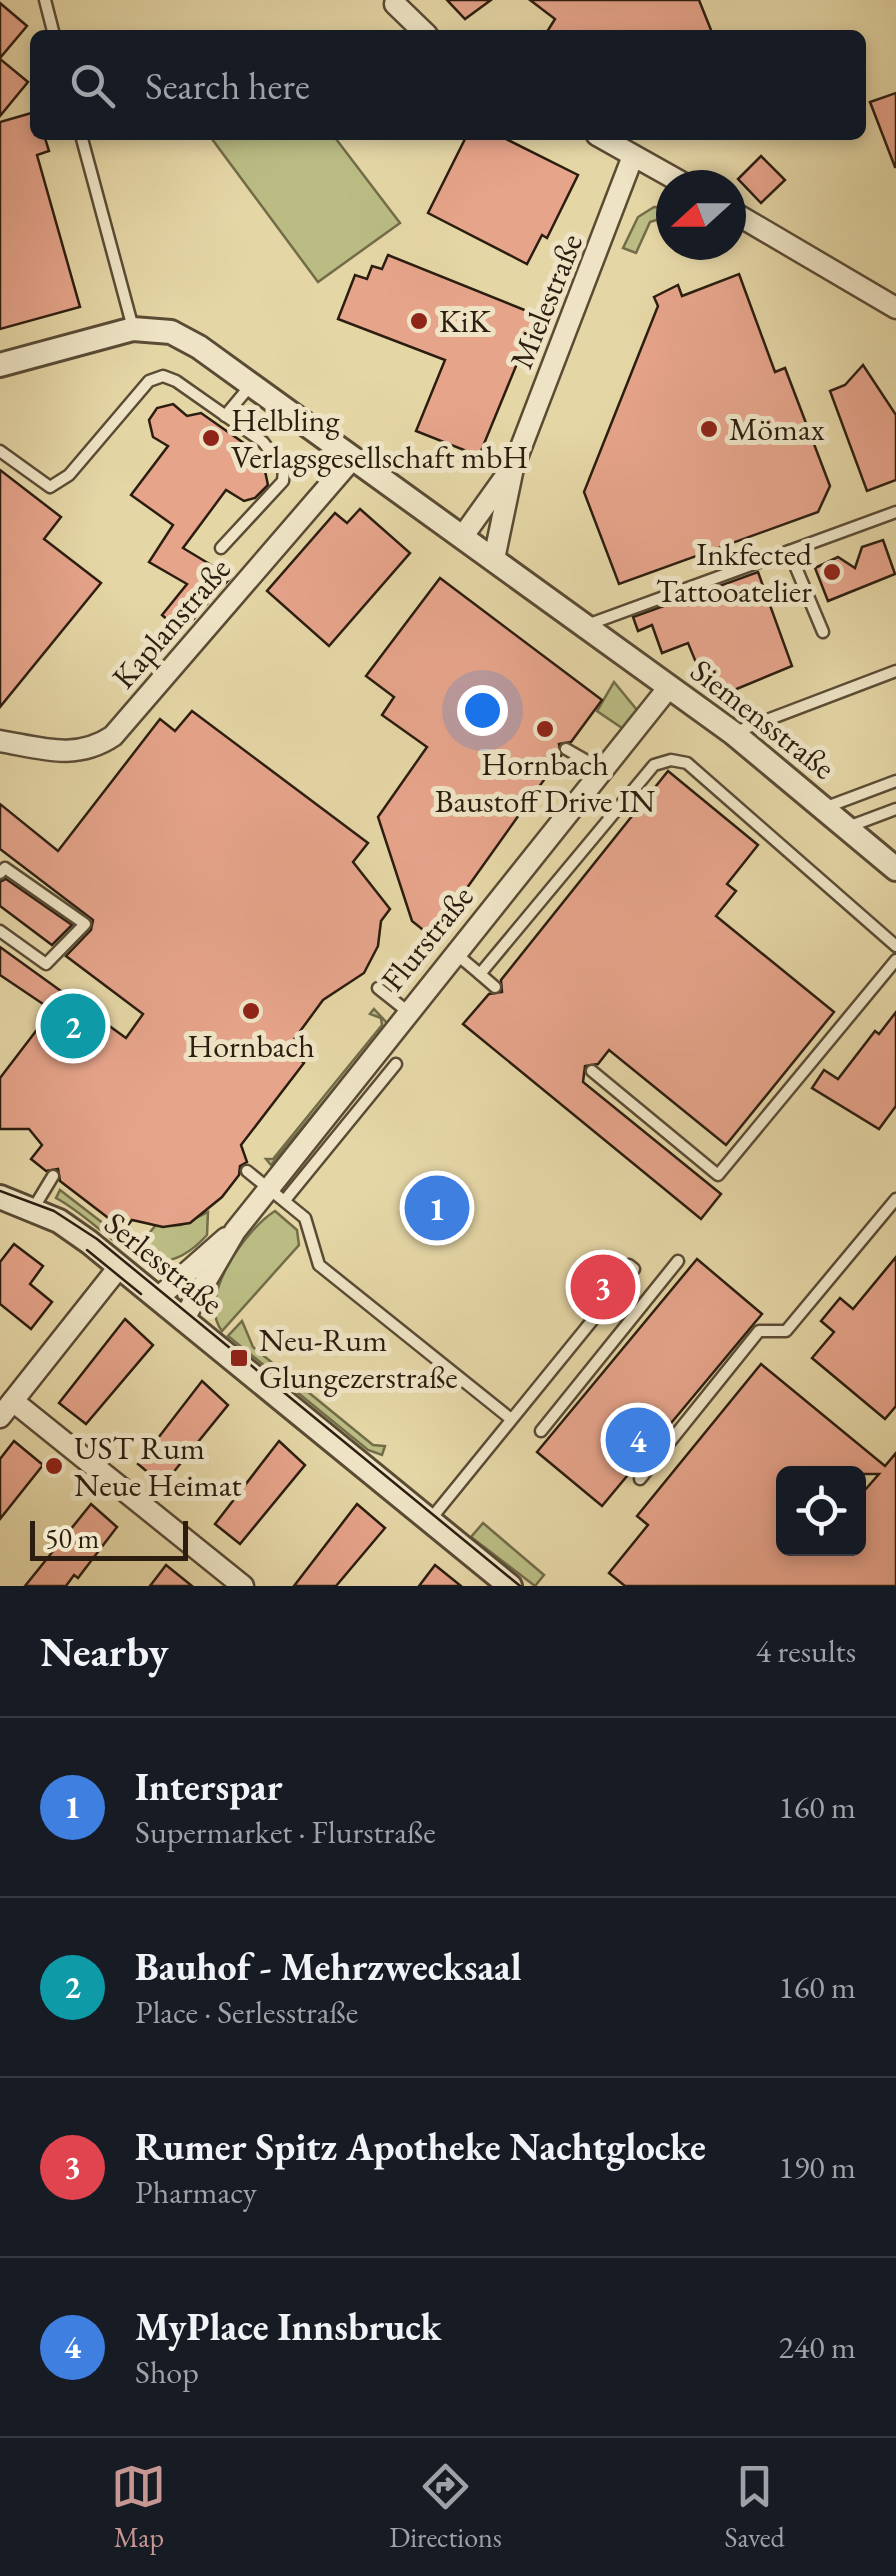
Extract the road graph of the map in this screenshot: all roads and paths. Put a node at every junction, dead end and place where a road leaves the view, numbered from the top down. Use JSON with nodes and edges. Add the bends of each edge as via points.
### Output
{"nodes":[{"id":1,"x":45,"y":0,"type":"edge"},
{"id":2,"x":394,"y":2,"type":"edge"},
{"id":3,"x":53,"y":30,"type":"edge"},
{"id":4,"x":422,"y":30,"type":"edge"},
{"id":5,"x":82,"y":140,"type":"edge"},
{"id":6,"x":606,"y":140,"type":"edge"},
{"id":7,"x":633,"y":156,"type":"junction"},
{"id":8,"x":659,"y":170,"type":"edge"},
{"id":9,"x":746,"y":220,"type":"edge"},
{"id":10,"x":896,"y":308,"type":"edge"},
{"id":11,"x":133,"y":329,"type":"junction"},
{"id":12,"x":0,"y":365,"type":"edge"},
{"id":13,"x":250,"y":384,"type":"junction"},
{"id":14,"x":225,"y":416,"type":"junction"},
{"id":15,"x":0,"y":451,"type":"edge"},
{"id":16,"x":352,"y":459,"type":"junction"},
{"id":17,"x":513,"y":468,"type":"junction"},
{"id":18,"x":896,"y":512,"type":"edge"},
{"id":19,"x":463,"y":536,"type":"junction"},
{"id":20,"x":221,"y":548,"type":"dead end"},
{"id":21,"x":789,"y":551,"type":"junction"},
{"id":22,"x":494,"y":558,"type":"junction"},
{"id":23,"x":586,"y":626,"type":"junction"},
{"id":24,"x":823,"y":632,"type":"dead end"},
{"id":25,"x":896,"y":672,"type":"edge"},
{"id":26,"x":669,"y":687,"type":"junction"},
{"id":27,"x":733,"y":734,"type":"junction"},
{"id":28,"x":0,"y":741,"type":"edge"},
{"id":29,"x":566,"y":749,"type":"dead end"},
{"id":30,"x":601,"y":770,"type":"junction"},
{"id":31,"x":896,"y":781,"type":"edge"},
{"id":32,"x":824,"y":808,"type":"junction"},
{"id":33,"x":896,"y":809,"type":"edge"},
{"id":34,"x":847,"y":827,"type":"junction"},
{"id":35,"x":896,"y":870,"type":"edge"},
{"id":36,"x":0,"y":874,"type":"edge"},
{"id":37,"x":0,"y":931,"type":"edge"},
{"id":38,"x":896,"y":946,"type":"edge"},
{"id":39,"x":454,"y":952,"type":"junction"},
{"id":40,"x":896,"y":960,"type":"edge"},
{"id":41,"x":480,"y":974,"type":"junction"},
{"id":42,"x":496,"y":986,"type":"dead end"},
{"id":43,"x":378,"y":988,"type":"dead end"},
{"id":44,"x":407,"y":1012,"type":"junction"},
{"id":45,"x":396,"y":1064,"type":"dead end"},
{"id":46,"x":592,"y":1071,"type":"dead end"},
{"id":47,"x":247,"y":1171,"type":"dead end"},
{"id":48,"x":53,"y":1176,"type":"dead end"},
{"id":49,"x":277,"y":1194,"type":"junction"},
{"id":50,"x":0,"y":1197,"type":"edge"},
{"id":51,"x":896,"y":1199,"type":"edge"},
{"id":52,"x":33,"y":1209,"type":"junction"},
{"id":53,"x":236,"y":1231,"type":"junction"},
{"id":54,"x":678,"y":1261,"type":"dead end"},
{"id":55,"x":629,"y":1265,"type":"dead end"},
{"id":56,"x":119,"y":1267,"type":"junction"},
{"id":57,"x":158,"y":1298,"type":"junction"},
{"id":58,"x":183,"y":1320,"type":"junction"},
{"id":59,"x":6,"y":1409,"type":"edge"},
{"id":60,"x":512,"y":1419,"type":"junction"},
{"id":61,"x":541,"y":1431,"type":"dead end"},
{"id":62,"x":640,"y":1479,"type":"dead end"},
{"id":63,"x":430,"y":1521,"type":"junction"},
{"id":64,"x":243,"y":1586,"type":"edge"},
{"id":65,"x":510,"y":1586,"type":"edge"}],
"edges":[{"from":1,"to":3,"type":"lane"},
{"from":2,"to":4,"type":"street"},
{"from":5,"to":11,"type":"lane"},
{"from":6,"to":7,"type":"street"},
{"from":7,"to":8,"type":"street"},
{"from":7,"to":17,"type":"street","name":"Mielestraße"},
{"from":9,"to":10,"type":"street"},
{"from":11,"to":12,"type":"street","name":"Siemensstraße"},
{"from":11,"to":13,"type":"street","name":"Siemensstraße","via":[[171,332]]},
{"from":13,"to":14,"type":"lane"},
{"from":13,"to":16,"type":"street","name":"Siemensstraße"},
{"from":14,"to":15,"type":"lane","via":[[162,376],[149,382],[70,476],[50,488]]},
{"from":14,"to":20,"type":"lane","via":[[263,442],[284,469],[283,481]]},
{"from":16,"to":19,"type":"street","name":"Siemensstraße"},
{"from":16,"to":28,"type":"street","name":"Kaplanstraße","via":[[113,736],[94,750],[70,753]]},
{"from":17,"to":19,"type":"street","name":"Mielestraße"},
{"from":17,"to":22,"type":"street","name":"Mielestraße"},
{"from":18,"to":21,"type":"lane"},
{"from":19,"to":22,"type":"street","name":"Siemensstraße"},
{"from":21,"to":23,"type":"lane"},
{"from":21,"to":24,"type":"lane"},
{"from":22,"to":23,"type":"street","name":"Siemensstraße"},
{"from":23,"to":26,"type":"street","name":"Siemensstraße"},
{"from":25,"to":27,"type":"lane"},
{"from":26,"to":27,"type":"street","name":"Siemensstraße"},
{"from":26,"to":30,"type":"street","name":"Flurstraße"},
{"from":27,"to":32,"type":"street","name":"Siemensstraße"},
{"from":29,"to":30,"type":"lane"},
{"from":30,"to":39,"type":"street","name":"Flurstraße"},
{"from":31,"to":32,"type":"lane"},
{"from":32,"to":34,"type":"street","name":"Siemensstraße"},
{"from":33,"to":34,"type":"lane"},
{"from":34,"to":35,"type":"street","name":"Siemensstraße"},
{"from":36,"to":37,"type":"lane","via":[[5,868],[85,924],[46,964]]},
{"from":38,"to":41,"type":"lane","via":[[687,763],[671,760],[654,766]]},
{"from":39,"to":41,"type":"lane"},
{"from":39,"to":44,"type":"street","name":"Flurstraße"},
{"from":40,"to":46,"type":"lane","via":[[718,1175]]},
{"from":41,"to":42,"type":"lane"},
{"from":43,"to":44,"type":"lane"},
{"from":44,"to":49,"type":"street","name":"Flurstraße"},
{"from":45,"to":49,"type":"lane"},
{"from":47,"to":49,"type":"lane"},
{"from":48,"to":52,"type":"lane"},
{"from":49,"to":53,"type":"street","name":"Flurstraße"},
{"from":49,"to":60,"type":"lane","via":[[305,1218],[320,1265]]},
{"from":50,"to":52,"type":"street","name":"Serlesstraße"},
{"from":51,"to":62,"type":"lane","via":[[786,1330],[759,1330]]},
{"from":52,"to":56,"type":"street","name":"Serlesstraße"},
{"from":53,"to":57,"type":"street","name":"Flurstraße"},
{"from":53,"to":58,"type":"street","name":"Flurstraße"},
{"from":54,"to":61,"type":"lane"},
{"from":55,"to":60,"type":"lane","via":[[634,1268]]},
{"from":56,"to":57,"type":"street","name":"Serlesstraße"},
{"from":56,"to":59,"type":"street"},
{"from":57,"to":58,"type":"street","name":"Serlesstraße"},
{"from":58,"to":63,"type":"street","name":"Serlesstraße"},
{"from":59,"to":64,"type":"street"},
{"from":60,"to":63,"type":"lane"},
{"from":63,"to":65,"type":"street","name":"Serlesstraße"}]}
